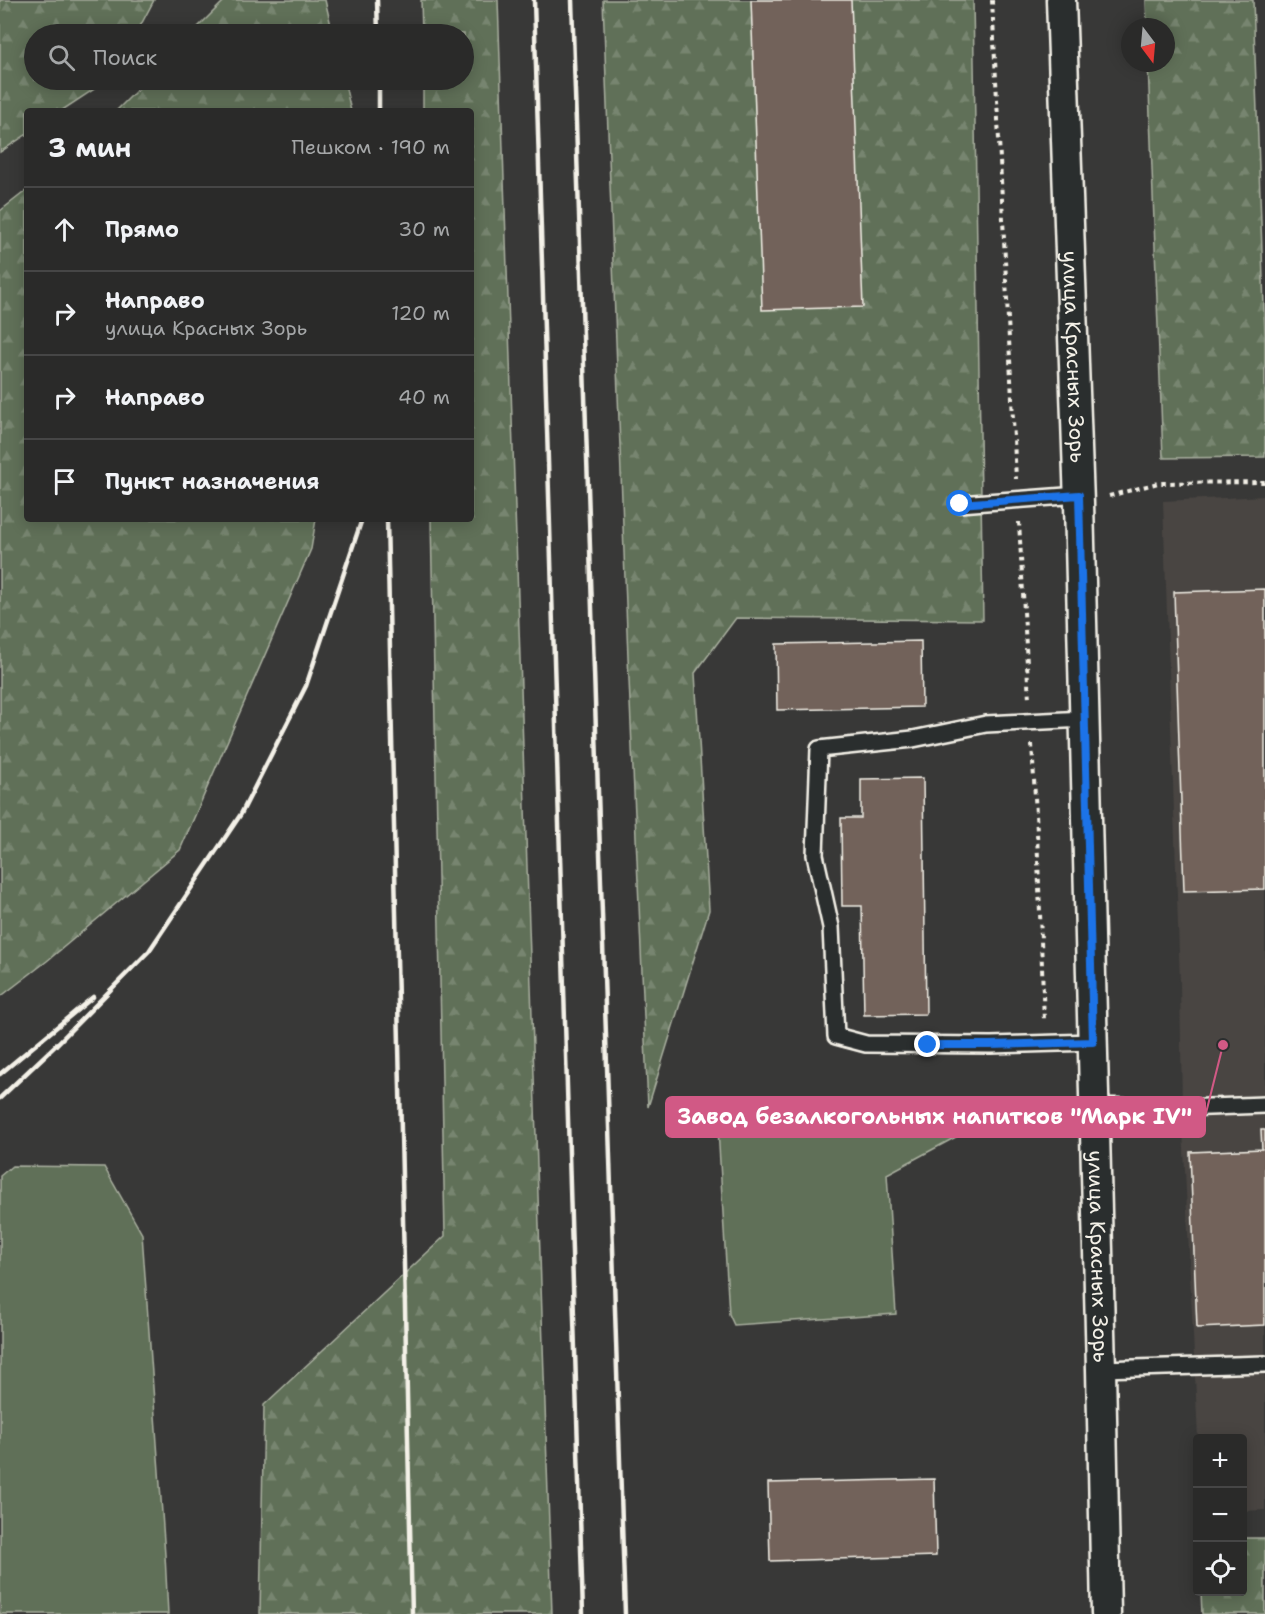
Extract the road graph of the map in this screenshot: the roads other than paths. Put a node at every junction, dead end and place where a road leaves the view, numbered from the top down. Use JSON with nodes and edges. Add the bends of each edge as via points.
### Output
{"nodes":[{"id":1,"x":1061,"y":0,"type":"edge"},
{"id":2,"x":1079,"y":499,"type":"junction"},
{"id":3,"x":960,"y":504,"type":"dead end"},
{"id":4,"x":1084,"y":719,"type":"junction"},
{"id":5,"x":1093,"y":1042,"type":"junction"},
{"id":6,"x":1265,"y":1105,"type":"edge"},
{"id":7,"x":1094,"y":1106,"type":"junction"},
{"id":8,"x":1265,"y":1364,"type":"edge"},
{"id":9,"x":1101,"y":1369,"type":"junction"},
{"id":10,"x":1106,"y":1614,"type":"edge"}],
"edges":[{"from":1,"to":2,"type":"street","name":"улица Красных Зорь"},
{"from":2,"to":3,"type":"lane"},
{"from":2,"to":4,"type":"street","name":"улица Красных Зорь"},
{"from":4,"to":5,"type":"street","name":"улица Красных Зорь"},
{"from":4,"to":5,"type":"lane","via":[[986,724],[913,739],[819,749],[815,855],[831,927],[836,1036],[866,1044]]},
{"from":5,"to":7,"type":"street","name":"улица Красных Зорь"},
{"from":6,"to":7,"type":"lane"},
{"from":7,"to":9,"type":"street","name":"улица Красных Зорь"},
{"from":8,"to":9,"type":"lane"},
{"from":9,"to":10,"type":"street","name":"улица Красных Зорь"}]}
